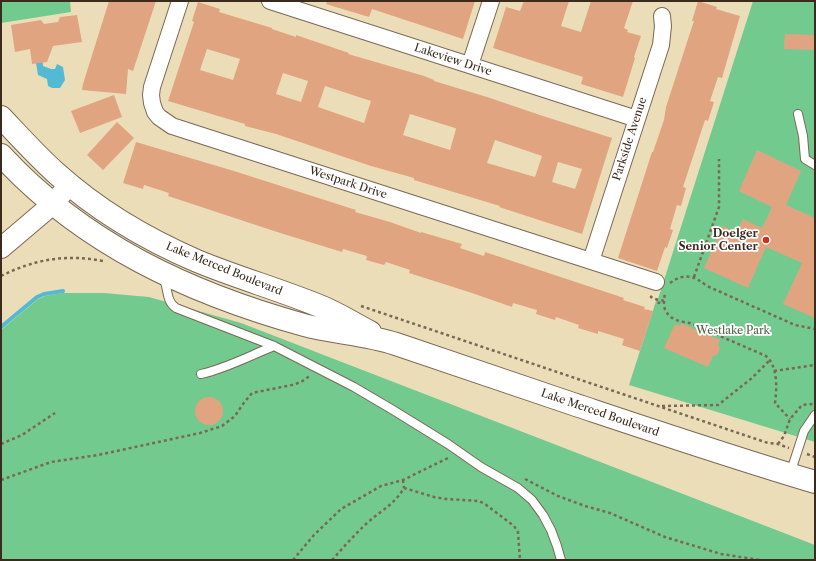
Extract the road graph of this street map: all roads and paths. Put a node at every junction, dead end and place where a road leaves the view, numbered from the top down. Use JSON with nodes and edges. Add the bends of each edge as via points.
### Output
{"nodes":[{"id":1,"x":180,"y":1,"type":"edge"},
{"id":2,"x":270,"y":1,"type":"edge"},
{"id":3,"x":491,"y":1,"type":"edge"},
{"id":4,"x":301,"y":6,"type":"edge"},
{"id":5,"x":662,"y":16,"type":"dead end"},
{"id":6,"x":470,"y":65,"type":"junction"},
{"id":7,"x":798,"y":114,"type":"dead end"},
{"id":8,"x":1,"y":117,"type":"edge"},
{"id":9,"x":637,"y":119,"type":"junction"},
{"id":10,"x":1,"y":155,"type":"edge"},
{"id":11,"x":719,"y":159,"type":"dead end"},
{"id":12,"x":815,"y":165,"type":"edge"},
{"id":13,"x":70,"y":185,"type":"junction"},
{"id":14,"x":52,"y":204,"type":"junction"},
{"id":15,"x":1,"y":248,"type":"edge"},
{"id":16,"x":591,"y":261,"type":"junction"},
{"id":17,"x":109,"y":262,"type":"dead end"},
{"id":18,"x":162,"y":273,"type":"junction"},
{"id":19,"x":1,"y":276,"type":"edge"},
{"id":20,"x":656,"y":282,"type":"dead end"},
{"id":21,"x":664,"y":301,"type":"dead end"},
{"id":22,"x":354,"y":303,"type":"dead end"},
{"id":23,"x":815,"y":329,"type":"edge"},
{"id":24,"x":386,"y":341,"type":"junction"},
{"id":25,"x":274,"y":346,"type":"junction"},
{"id":26,"x":770,"y":360,"type":"junction"},
{"id":27,"x":815,"y":365,"type":"edge"},
{"id":28,"x":315,"y":368,"type":"junction"},
{"id":29,"x":774,"y":371,"type":"junction"},
{"id":30,"x":201,"y":374,"type":"dead end"},
{"id":31,"x":815,"y":404,"type":"edge"},
{"id":32,"x":658,"y":406,"type":"junction"},
{"id":33,"x":55,"y":413,"type":"dead end"},
{"id":34,"x":815,"y":415,"type":"edge"},
{"id":35,"x":790,"y":419,"type":"junction"},
{"id":36,"x":1,"y":444,"type":"edge"},
{"id":37,"x":778,"y":444,"type":"junction"},
{"id":38,"x":797,"y":451,"type":"junction"},
{"id":39,"x":464,"y":456,"type":"junction"},
{"id":40,"x":815,"y":457,"type":"edge"},
{"id":41,"x":790,"y":475,"type":"junction"},
{"id":42,"x":520,"y":476,"type":"dead end"},
{"id":43,"x":1,"y":480,"type":"edge"},
{"id":44,"x":403,"y":480,"type":"junction"},
{"id":45,"x":815,"y":482,"type":"edge"},
{"id":46,"x":404,"y":488,"type":"junction"},
{"id":47,"x":293,"y":560,"type":"edge"},
{"id":48,"x":332,"y":560,"type":"edge"},
{"id":49,"x":520,"y":560,"type":"edge"},
{"id":50,"x":561,"y":560,"type":"edge"},
{"id":51,"x":760,"y":560,"type":"edge"}],
"edges":[{"from":1,"to":16,"type":"street","name":"Westpark Drive","via":[[152,87],[155,112],[165,122],[186,131]]},
{"from":2,"to":4,"type":"street","name":"Lakeview Drive"},
{"from":3,"to":6,"type":"street"},
{"from":4,"to":6,"type":"street","name":"Lakeview Drive"},
{"from":5,"to":9,"type":"street","name":"Parkside Avenue","via":[[661,45]]},
{"from":6,"to":9,"type":"street","name":"Lakeview Drive"},
{"from":7,"to":12,"type":"lane","via":[[805,159]]},
{"from":8,"to":13,"type":"main road","name":"Lake Merced Boulevard"},
{"from":9,"to":16,"type":"street","name":"Parkside Avenue"},
{"from":10,"to":14,"type":"main road","name":"Lake Merced Boulevard"},
{"from":11,"to":23,"type":"path","via":[[719,207],[694,277],[707,286],[780,319]]},
{"from":13,"to":14,"type":"street"},
{"from":13,"to":24,"type":"main road","name":"Lake Merced Boulevard","via":[[118,220],[170,248],[204,264],[324,308]]},
{"from":14,"to":15,"type":"street"},
{"from":14,"to":18,"type":"main road","name":"Lake Merced Boulevard","via":[[110,245]]},
{"from":16,"to":20,"type":"street","name":"Westpark Drive"},
{"from":17,"to":19,"type":"path","via":[[84,258],[56,258]]},
{"from":18,"to":24,"type":"main road","name":"Lake Merced Boulevard","via":[[210,293],[301,324]]},
{"from":18,"to":25,"type":"lane","via":[[168,298],[176,308]]},
{"from":21,"to":26,"type":"path","via":[[665,311],[670,316],[766,356]]},
{"from":22,"to":32,"type":"path"},
{"from":24,"to":41,"type":"main road","name":"Lake Merced Boulevard"},
{"from":25,"to":28,"type":"lane"},
{"from":25,"to":30,"type":"lane","via":[[232,365]]},
{"from":26,"to":29,"type":"path"},
{"from":26,"to":32,"type":"path","via":[[718,405]]},
{"from":27,"to":29,"type":"path"},
{"from":28,"to":39,"type":"lane","via":[[393,410]]},
{"from":28,"to":43,"type":"path","via":[[310,377],[301,382],[252,393],[235,416],[222,426],[98,455],[51,462]]},
{"from":29,"to":35,"type":"path","via":[[777,384],[775,403]]},
{"from":31,"to":35,"type":"path","via":[[802,405]]},
{"from":32,"to":37,"type":"path","via":[[768,443]]},
{"from":33,"to":36,"type":"path","via":[[22,435]]},
{"from":34,"to":38,"type":"lane","via":[[804,431]]},
{"from":35,"to":37,"type":"path"},
{"from":37,"to":38,"type":"path"},
{"from":38,"to":40,"type":"path"},
{"from":38,"to":41,"type":"lane"},
{"from":39,"to":44,"type":"path","via":[[450,457]]},
{"from":39,"to":50,"type":"lane","via":[[518,488],[532,500],[551,530]]},
{"from":41,"to":45,"type":"main road","name":"Lake Merced Boulevard"},
{"from":42,"to":51,"type":"path","via":[[558,496],[610,513],[665,537],[721,554]]},
{"from":44,"to":46,"type":"path"},
{"from":44,"to":47,"type":"path","via":[[381,486],[341,509],[314,534]]},
{"from":46,"to":48,"type":"path","via":[[399,498],[366,524]]},
{"from":46,"to":49,"type":"path","via":[[434,497],[485,504],[518,532]]}]}
